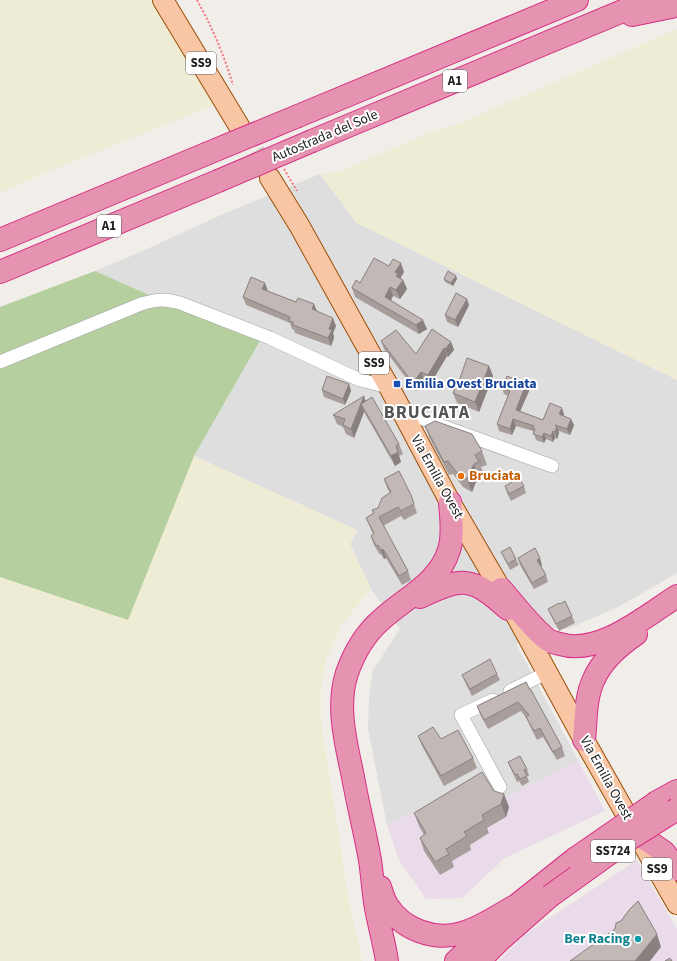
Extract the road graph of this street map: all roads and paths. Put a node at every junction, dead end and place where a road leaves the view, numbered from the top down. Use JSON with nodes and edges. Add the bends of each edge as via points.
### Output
{"nodes":[{"id":1,"x":163,"y":0,"type":"edge"},
{"id":2,"x":577,"y":0,"type":"edge"},
{"id":3,"x":649,"y":0,"type":"edge"},
{"id":4,"x":677,"y":5,"type":"edge"},
{"id":5,"x":597,"y":22,"type":"junction"},
{"id":6,"x":239,"y":126,"type":"tunnel mouth"},
{"id":7,"x":270,"y":178,"type":"tunnel mouth"},
{"id":8,"x":0,"y":240,"type":"edge"},
{"id":9,"x":0,"y":272,"type":"edge"},
{"id":10,"x":0,"y":362,"type":"edge"},
{"id":11,"x":388,"y":387,"type":"junction"},
{"id":12,"x":401,"y":411,"type":"junction"},
{"id":13,"x":552,"y":466,"type":"dead end"},
{"id":14,"x":450,"y":502,"type":"junction"},
{"id":15,"x":500,"y":589,"type":"junction"},
{"id":16,"x":677,"y":596,"type":"edge"},
{"id":17,"x":677,"y":608,"type":"edge"},
{"id":18,"x":392,"y":611,"type":"junction"},
{"id":19,"x":518,"y":619,"type":"junction"},
{"id":20,"x":548,"y":672,"type":"junction"},
{"id":21,"x":584,"y":740,"type":"junction"},
{"id":22,"x":500,"y":787,"type":"dead end"},
{"id":23,"x":677,"y":790,"type":"edge"},
{"id":24,"x":677,"y":810,"type":"edge"},
{"id":25,"x":638,"y":834,"type":"junction"},
{"id":26,"x":370,"y":861,"type":"junction"},
{"id":27,"x":677,"y":869,"type":"edge"},
{"id":28,"x":546,"y":890,"type":"junction"},
{"id":29,"x":517,"y":904,"type":"junction"},
{"id":30,"x":677,"y":904,"type":"edge"},
{"id":31,"x":387,"y":961,"type":"edge"},
{"id":32,"x":456,"y":961,"type":"edge"},
{"id":33,"x":479,"y":961,"type":"edge"}],
"edges":[{"from":1,"to":6,"type":"main road","number":"SS9"},
{"from":2,"to":8,"type":"highway","name":"Autostrada del Sole","number":"A1","bridge":true},
{"from":3,"to":5,"type":"highway","name":"Autostrada del Sole","number":"A1"},
{"from":4,"to":5,"type":"highway"},
{"from":5,"to":9,"type":"highway","name":"Autostrada del Sole","number":"A1","bridge":true},
{"from":7,"to":11,"type":"main road","name":"Via Emilia Ovest","number":"SS9","via":[[299,225]]},
{"from":10,"to":11,"type":"street","via":[[141,304],[166,300],[270,338],[360,380]]},
{"from":11,"to":12,"type":"main road","name":"Via Emilia Ovest","number":"SS9"},
{"from":12,"to":13,"type":"street"},
{"from":12,"to":14,"type":"main road","name":"Via Emilia Ovest","number":"SS9"},
{"from":14,"to":15,"type":"main road","name":"Via Emilia Ovest","number":"SS9"},
{"from":14,"to":18,"type":"highway","via":[[451,535],[446,560],[430,581]]},
{"from":15,"to":16,"type":"highway","via":[[549,640],[564,645],[580,646],[599,642],[619,633]]},
{"from":15,"to":19,"type":"main road","name":"Via Emilia Ovest","number":"SS9"},
{"from":17,"to":21,"type":"highway","via":[[624,642],[603,664],[590,692]]},
{"from":18,"to":19,"type":"highway","via":[[439,588],[453,583],[467,583],[483,589]]},
{"from":18,"to":26,"type":"highway","via":[[372,629],[357,651],[347,674],[342,698],[343,726]]},
{"from":19,"to":20,"type":"main road","name":"Via Emilia Ovest","number":"SS9"},
{"from":20,"to":21,"type":"main road","name":"Via Emilia Ovest","number":"SS9"},
{"from":20,"to":22,"type":"street","via":[[461,716]]},
{"from":21,"to":25,"type":"main road","name":"Via Emilia Ovest","number":"SS9"},
{"from":23,"to":28,"type":"highway","number":"SS724","bridge":true,"via":[[576,858]]},
{"from":24,"to":28,"type":"highway","number":"SS724","bridge":true},
{"from":25,"to":27,"type":"highway","via":[[664,852]]},
{"from":25,"to":30,"type":"main road","name":"Via Emilia Ovest","number":"SS9"},
{"from":26,"to":29,"type":"highway","via":[[386,904],[405,924],[424,933],[449,936],[463,933]]},
{"from":26,"to":31,"type":"highway"},
{"from":28,"to":29,"type":"highway","number":"SS724"},
{"from":28,"to":33,"type":"highway","number":"SS724"},
{"from":29,"to":32,"type":"highway","number":"SS724"}]}
